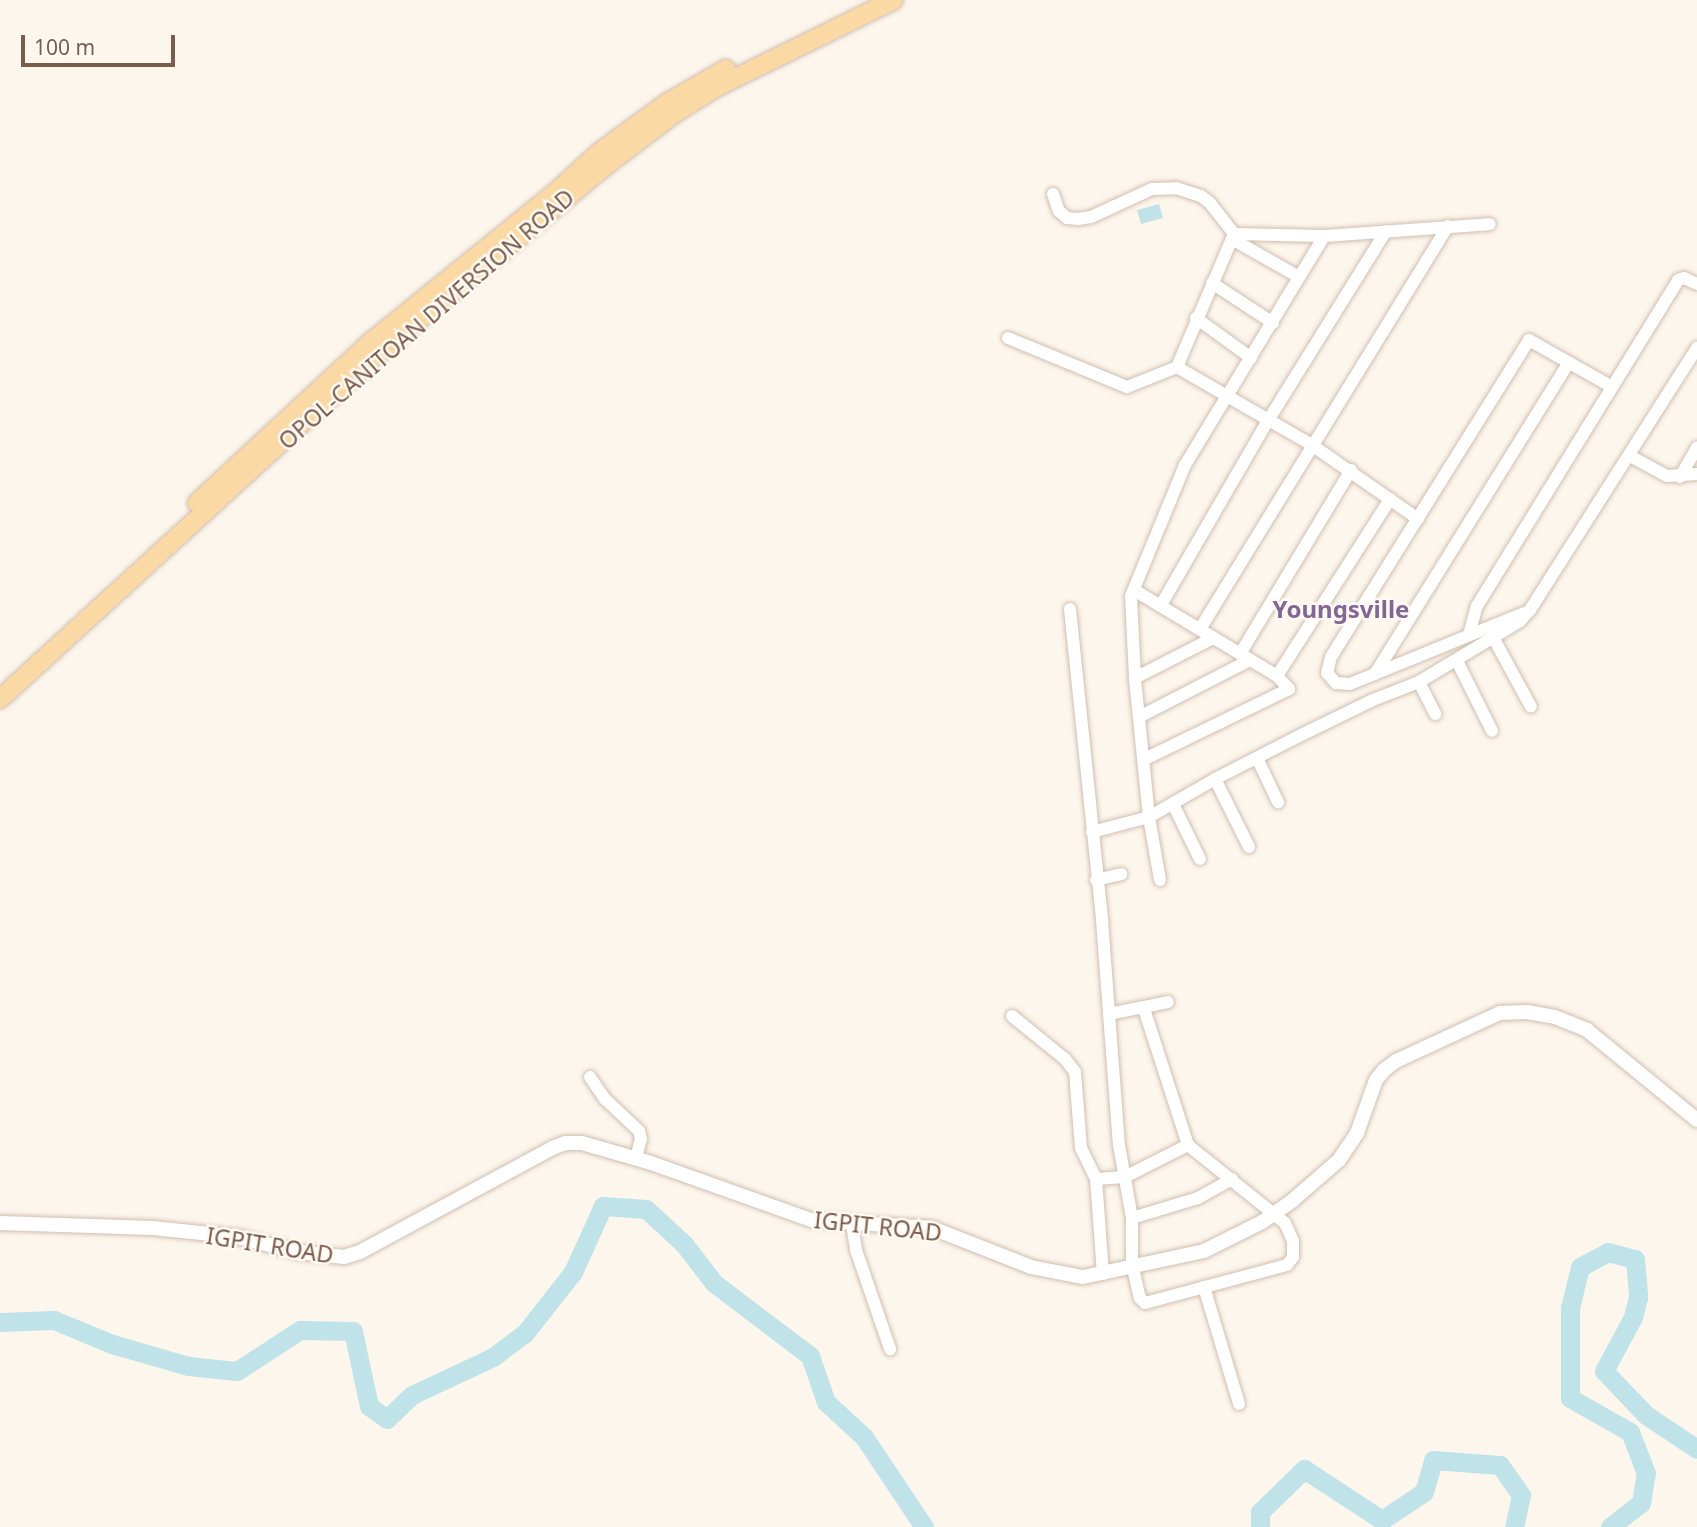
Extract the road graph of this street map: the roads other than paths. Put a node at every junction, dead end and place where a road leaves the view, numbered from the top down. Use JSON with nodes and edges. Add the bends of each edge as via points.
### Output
{"nodes":[{"id":1,"x":868,"y":0,"type":"edge"},
{"id":2,"x":894,"y":0,"type":"edge"},
{"id":3,"x":1053,"y":194,"type":"dead end"},
{"id":4,"x":1490,"y":224,"type":"dead end"},
{"id":5,"x":1448,"y":226,"type":"junction"},
{"id":6,"x":1386,"y":231,"type":"junction"},
{"id":7,"x":1324,"y":236,"type":"junction"},
{"id":8,"x":1233,"y":237,"type":"junction"},
{"id":9,"x":1299,"y":277,"type":"junction"},
{"id":10,"x":1212,"y":283,"type":"junction"},
{"id":11,"x":1697,"y":284,"type":"edge"},
{"id":12,"x":1196,"y":318,"type":"junction"},
{"id":13,"x":1273,"y":323,"type":"junction"},
{"id":14,"x":1008,"y":338,"type":"dead end"},
{"id":15,"x":1697,"y":348,"type":"edge"},
{"id":16,"x":1251,"y":358,"type":"junction"},
{"id":17,"x":1569,"y":362,"type":"junction"},
{"id":18,"x":1177,"y":367,"type":"junction"},
{"id":19,"x":1612,"y":387,"type":"junction"},
{"id":20,"x":1227,"y":397,"type":"junction"},
{"id":21,"x":1269,"y":419,"type":"junction"},
{"id":22,"x":1312,"y":444,"type":"junction"},
{"id":23,"x":1697,"y":447,"type":"edge"},
{"id":24,"x":1630,"y":456,"type":"junction"},
{"id":25,"x":1351,"y":470,"type":"junction"},
{"id":26,"x":1697,"y":474,"type":"edge"},
{"id":27,"x":1680,"y":477,"type":"junction"},
{"id":28,"x":1390,"y":499,"type":"junction"},
{"id":29,"x":1418,"y":519,"type":"junction"},
{"id":30,"x":1134,"y":590,"type":"junction"},
{"id":31,"x":1161,"y":605,"type":"junction"},
{"id":32,"x":1070,"y":609,"type":"dead end"},
{"id":33,"x":1531,"y":610,"type":"junction"},
{"id":34,"x":1200,"y":629,"type":"junction"},
{"id":35,"x":1469,"y":635,"type":"junction"},
{"id":36,"x":1213,"y":638,"type":"junction"},
{"id":37,"x":1494,"y":639,"type":"junction"},
{"id":38,"x":1245,"y":657,"type":"junction"},
{"id":39,"x":1457,"y":661,"type":"junction"},
{"id":40,"x":1375,"y":674,"type":"junction"},
{"id":41,"x":1277,"y":676,"type":"junction"},
{"id":42,"x":1135,"y":678,"type":"junction"},
{"id":43,"x":1419,"y":682,"type":"junction"},
{"id":44,"x":0,"y":685,"type":"edge"},
{"id":45,"x":0,"y":699,"type":"edge"},
{"id":46,"x":1531,"y":707,"type":"dead end"},
{"id":47,"x":1435,"y":714,"type":"dead end"},
{"id":48,"x":1139,"y":717,"type":"junction"},
{"id":49,"x":1492,"y":731,"type":"dead end"},
{"id":50,"x":1257,"y":758,"type":"junction"},
{"id":51,"x":1143,"y":760,"type":"junction"},
{"id":52,"x":1214,"y":779,"type":"junction"},
{"id":53,"x":1278,"y":802,"type":"dead end"},
{"id":54,"x":1173,"y":804,"type":"junction"},
{"id":55,"x":1149,"y":817,"type":"junction"},
{"id":56,"x":1092,"y":832,"type":"junction"},
{"id":57,"x":1249,"y":847,"type":"dead end"},
{"id":58,"x":1200,"y":859,"type":"dead end"},
{"id":59,"x":1121,"y":874,"type":"dead end"},
{"id":60,"x":1097,"y":880,"type":"junction"},
{"id":61,"x":1160,"y":880,"type":"dead end"},
{"id":62,"x":1168,"y":1003,"type":"dead end"},
{"id":63,"x":1144,"y":1009,"type":"junction"},
{"id":64,"x":1109,"y":1014,"type":"junction"},
{"id":65,"x":1012,"y":1016,"type":"dead end"},
{"id":66,"x":590,"y":1077,"type":"dead end"},
{"id":67,"x":1697,"y":1120,"type":"edge"},
{"id":68,"x":1188,"y":1145,"type":"junction"},
{"id":69,"x":636,"y":1158,"type":"junction"},
{"id":70,"x":1125,"y":1177,"type":"junction"},
{"id":71,"x":1096,"y":1179,"type":"junction"},
{"id":72,"x":1232,"y":1179,"type":"junction"},
{"id":73,"x":1275,"y":1213,"type":"junction"},
{"id":74,"x":1132,"y":1218,"type":"junction"},
{"id":75,"x":0,"y":1223,"type":"edge"},
{"id":76,"x":852,"y":1224,"type":"junction"},
{"id":77,"x":1132,"y":1264,"type":"junction"},
{"id":78,"x":1103,"y":1274,"type":"junction"},
{"id":79,"x":1204,"y":1287,"type":"junction"},
{"id":80,"x":890,"y":1349,"type":"dead end"},
{"id":81,"x":1239,"y":1404,"type":"dead end"}],
"edges":[{"from":1,"to":44,"type":"main road","name":"OPOL-CANITOAN DIVERSION ROAD","via":[[703,80],[601,151],[372,341]]},
{"from":2,"to":45,"type":"main road","name":"OPOL-CANITOAN DIVERSION ROAD","via":[[715,88],[609,163],[382,351]]},
{"from":3,"to":8,"type":"street","via":[[1059,211],[1078,219],[1152,189],[1176,188],[1210,203]]},
{"from":4,"to":5,"type":"street"},
{"from":5,"to":6,"type":"street"},
{"from":5,"to":22,"type":"street"},
{"from":6,"to":7,"type":"street"},
{"from":6,"to":21,"type":"street"},
{"from":7,"to":8,"type":"street"},
{"from":7,"to":9,"type":"street"},
{"from":8,"to":9,"type":"street"},
{"from":8,"to":10,"type":"street"},
{"from":9,"to":13,"type":"street"},
{"from":10,"to":12,"type":"street"},
{"from":10,"to":13,"type":"street"},
{"from":11,"to":19,"type":"street","via":[[1678,280]]},
{"from":12,"to":16,"type":"street"},
{"from":12,"to":18,"type":"street"},
{"from":13,"to":16,"type":"street"},
{"from":14,"to":18,"type":"street","via":[[1127,387]]},
{"from":15,"to":24,"type":"street"},
{"from":16,"to":20,"type":"street"},
{"from":17,"to":19,"type":"street"},
{"from":17,"to":29,"type":"street","via":[[1529,340]]},
{"from":17,"to":40,"type":"street"},
{"from":18,"to":20,"type":"street"},
{"from":19,"to":35,"type":"street","via":[[1476,606]]},
{"from":20,"to":21,"type":"street"},
{"from":20,"to":30,"type":"street","via":[[1177,481]]},
{"from":21,"to":22,"type":"street"},
{"from":21,"to":31,"type":"street"},
{"from":22,"to":25,"type":"street"},
{"from":22,"to":34,"type":"street"},
{"from":23,"to":27,"type":"street"},
{"from":24,"to":27,"type":"street","via":[[1667,476]]},
{"from":24,"to":33,"type":"street"},
{"from":25,"to":28,"type":"street"},
{"from":25,"to":38,"type":"street"},
{"from":26,"to":27,"type":"street"},
{"from":28,"to":29,"type":"street"},
{"from":28,"to":41,"type":"street"},
{"from":29,"to":40,"type":"street","via":[[1327,667],[1330,679],[1342,684]]},
{"from":30,"to":31,"type":"street"},
{"from":30,"to":42,"type":"street","via":[[1129,605]]},
{"from":31,"to":34,"type":"street"},
{"from":32,"to":56,"type":"street"},
{"from":33,"to":35,"type":"street"},
{"from":33,"to":37,"type":"street"},
{"from":34,"to":36,"type":"street"},
{"from":35,"to":40,"type":"street"},
{"from":36,"to":38,"type":"street"},
{"from":36,"to":42,"type":"street"},
{"from":37,"to":39,"type":"street"},
{"from":37,"to":46,"type":"street"},
{"from":38,"to":41,"type":"street"},
{"from":38,"to":48,"type":"street"},
{"from":39,"to":43,"type":"street"},
{"from":39,"to":49,"type":"street"},
{"from":41,"to":51,"type":"street","via":[[1288,686],[1287,691]]},
{"from":42,"to":48,"type":"street"},
{"from":43,"to":47,"type":"street"},
{"from":43,"to":50,"type":"street"},
{"from":48,"to":51,"type":"street"},
{"from":50,"to":52,"type":"street"},
{"from":50,"to":53,"type":"street"},
{"from":51,"to":55,"type":"street"},
{"from":52,"to":54,"type":"street"},
{"from":52,"to":57,"type":"street"},
{"from":54,"to":55,"type":"street"},
{"from":54,"to":58,"type":"street"},
{"from":55,"to":56,"type":"street"},
{"from":55,"to":61,"type":"street"},
{"from":56,"to":60,"type":"street"},
{"from":59,"to":60,"type":"street"},
{"from":60,"to":64,"type":"street"},
{"from":62,"to":63,"type":"street"},
{"from":63,"to":64,"type":"street"},
{"from":63,"to":68,"type":"street"},
{"from":64,"to":70,"type":"street"},
{"from":65,"to":71,"type":"street","via":[[1075,1072],[1080,1141]]},
{"from":66,"to":69,"type":"street","via":[[605,1099],[639,1131]]},
{"from":67,"to":73,"type":"street","name":"IGPIT ROAD","via":[[1587,1030],[1555,1017],[1500,1013],[1384,1070],[1339,1160]]},
{"from":68,"to":70,"type":"street"},
{"from":68,"to":72,"type":"street"},
{"from":69,"to":75,"type":"street","name":"IGPIT ROAD","via":[[592,1144],[566,1143],[360,1252],[335,1258],[238,1237]]},
{"from":69,"to":76,"type":"street","name":"IGPIT ROAD","via":[[788,1213]]},
{"from":70,"to":71,"type":"street"},
{"from":70,"to":74,"type":"street"},
{"from":71,"to":78,"type":"street"},
{"from":72,"to":73,"type":"street"},
{"from":72,"to":74,"type":"street","via":[[1198,1198]]},
{"from":73,"to":77,"type":"street","name":"IGPIT ROAD","via":[[1204,1251]]},
{"from":73,"to":79,"type":"street","via":[[1289,1228],[1290,1263]]},
{"from":74,"to":77,"type":"street"},
{"from":76,"to":78,"type":"street","name":"IGPIT ROAD","via":[[932,1227],[1031,1267],[1083,1277]]},
{"from":76,"to":80,"type":"street","via":[[856,1250]]},
{"from":77,"to":78,"type":"street","name":"IGPIT ROAD"},
{"from":77,"to":79,"type":"street","via":[[1145,1303]]},
{"from":79,"to":81,"type":"street"}]}
